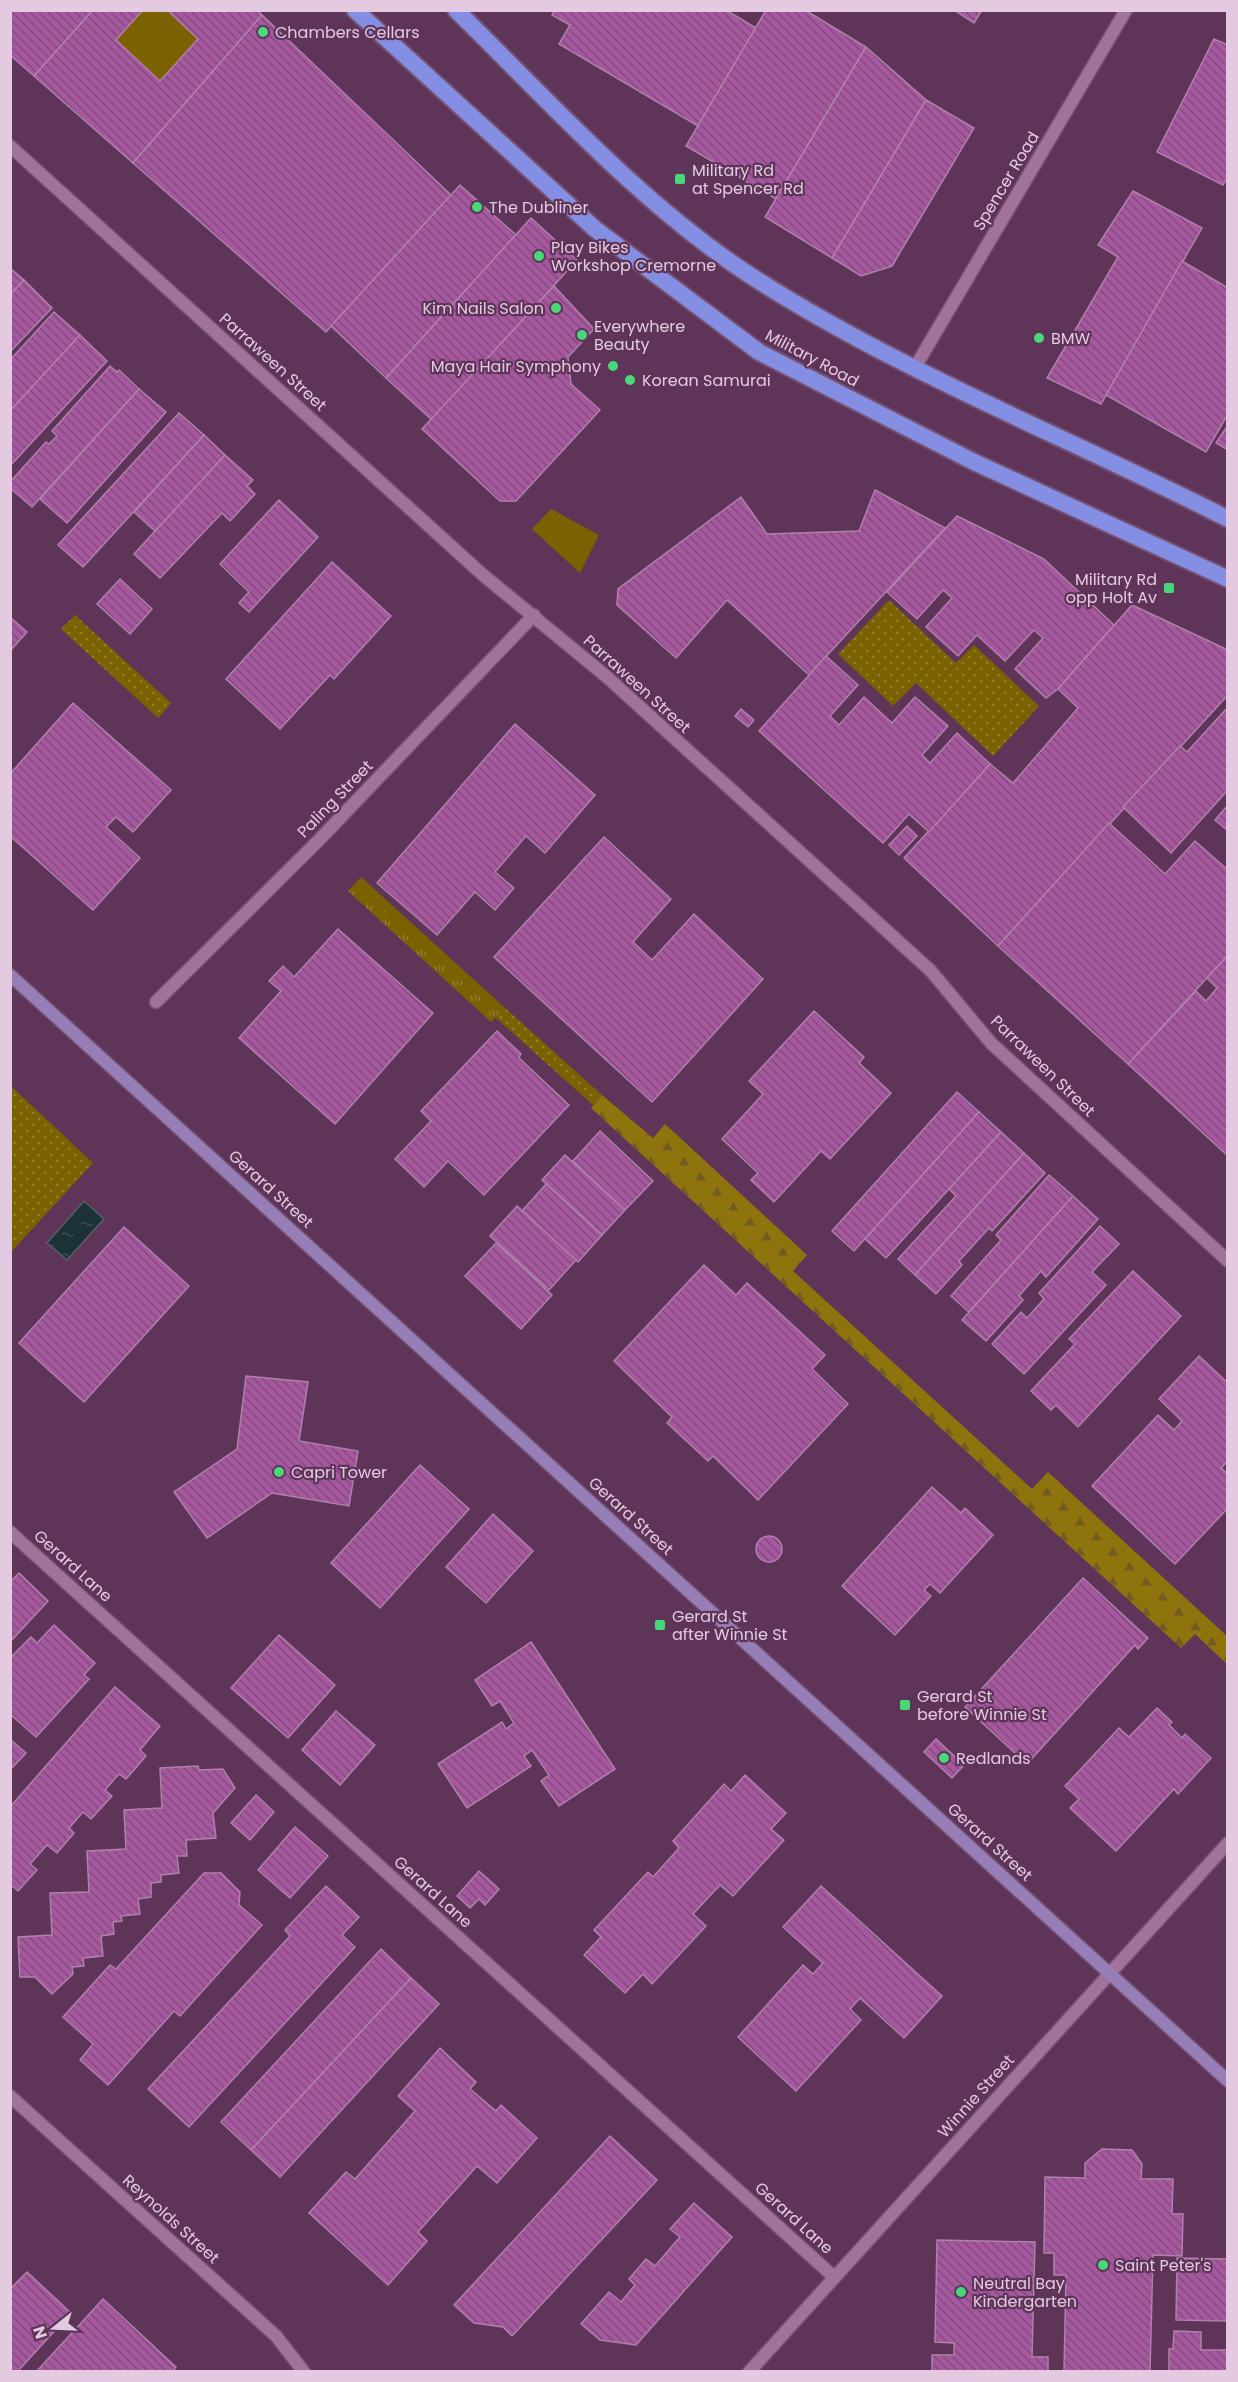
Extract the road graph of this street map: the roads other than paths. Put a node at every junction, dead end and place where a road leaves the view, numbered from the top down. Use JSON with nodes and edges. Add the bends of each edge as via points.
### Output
{"nodes":[{"id":1,"x":355,"y":10,"type":"edge"},
{"id":2,"x":456,"y":10,"type":"edge"},
{"id":3,"x":1126,"y":10,"type":"edge"},
{"id":4,"x":10,"y":146,"type":"edge"},
{"id":5,"x":914,"y":369,"type":"junction"},
{"id":6,"x":1227,"y":519,"type":"edge"},
{"id":7,"x":1227,"y":579,"type":"edge"},
{"id":8,"x":534,"y":615,"type":"junction"},
{"id":9,"x":10,"y":975,"type":"edge"},
{"id":10,"x":156,"y":1002,"type":"dead end"},
{"id":11,"x":1227,"y":1261,"type":"edge"},
{"id":12,"x":10,"y":1532,"type":"edge"},
{"id":13,"x":1227,"y":1843,"type":"edge"},
{"id":14,"x":1110,"y":1974,"type":"junction"},
{"id":15,"x":1227,"y":2081,"type":"edge"},
{"id":16,"x":10,"y":2096,"type":"edge"},
{"id":17,"x":834,"y":2277,"type":"junction"},
{"id":18,"x":304,"y":2372,"type":"edge"},
{"id":19,"x":749,"y":2372,"type":"edge"}],
"edges":[{"from":1,"to":7,"type":"highway","name":"Military Road","via":[[595,229],[759,352],[974,462]]},
{"from":2,"to":5,"type":"highway","via":[[653,202],[746,272],[839,330]]},
{"from":3,"to":5,"type":"street","name":"Spencer Road"},
{"from":4,"to":8,"type":"street","name":"Parraween Street","via":[[483,575]]},
{"from":5,"to":6,"type":"highway"},
{"from":8,"to":10,"type":"street","name":"Paling Street","via":[[318,841]]},
{"from":8,"to":11,"type":"street","name":"Parraween Street","via":[[607,676],[931,971],[991,1043]]},
{"from":9,"to":14,"type":"main road","name":"Gerard Street"},
{"from":12,"to":17,"type":"street","name":"Gerard Lane"},
{"from":13,"to":14,"type":"street","name":"Winnie Street"},
{"from":14,"to":15,"type":"main road","name":"Gerard Street"},
{"from":14,"to":17,"type":"street","name":"Winnie Street"},
{"from":16,"to":18,"type":"street","name":"Reynolds Street","via":[[276,2336]]},
{"from":17,"to":19,"type":"street","name":"Winnie Street"}]}
